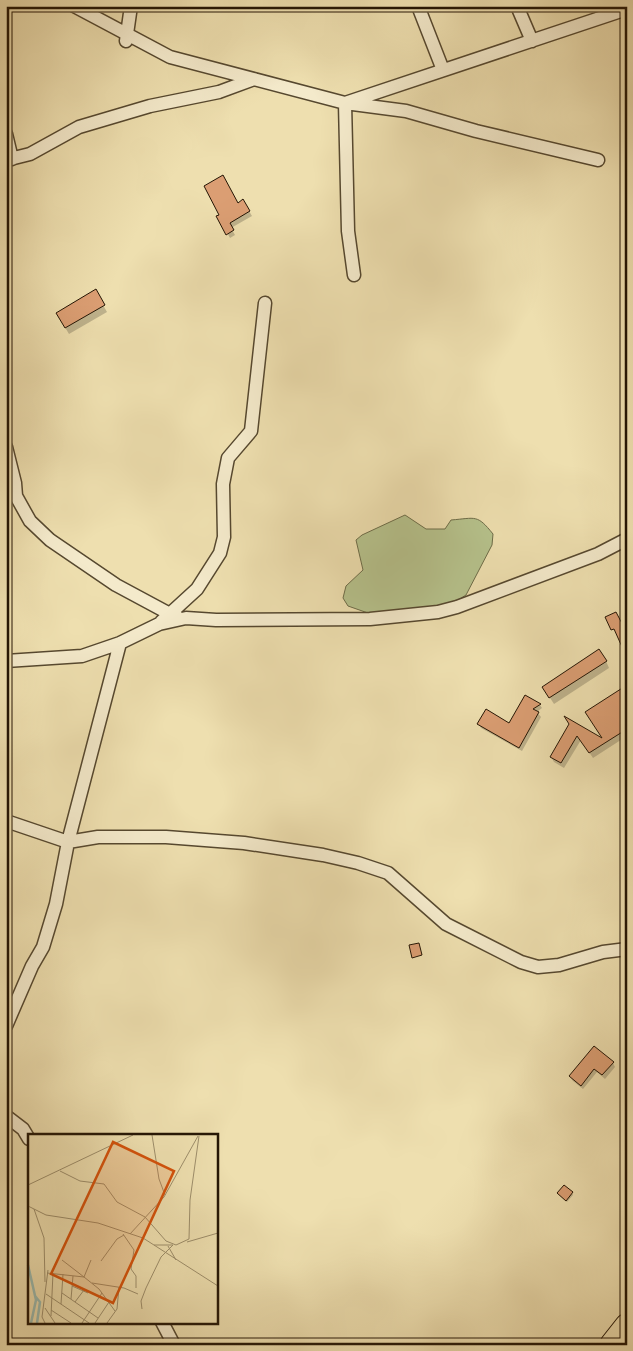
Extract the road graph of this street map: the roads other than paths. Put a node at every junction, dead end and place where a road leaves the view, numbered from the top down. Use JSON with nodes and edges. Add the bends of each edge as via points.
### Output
{"nodes":[{"id":1,"x":74,"y":6,"type":"edge"},
{"id":2,"x":131,"y":6,"type":"edge"},
{"id":3,"x":418,"y":6,"type":"edge"},
{"id":4,"x":517,"y":6,"type":"edge"},
{"id":5,"x":620,"y":9,"type":"edge"},
{"id":6,"x":126,"y":37,"type":"junction"},
{"id":7,"x":532,"y":41,"type":"junction"},
{"id":8,"x":443,"y":70,"type":"junction"},
{"id":9,"x":254,"y":79,"type":"junction"},
{"id":10,"x":345,"y":103,"type":"junction"},
{"id":11,"x":6,"y":134,"type":"edge"},
{"id":12,"x":9,"y":159,"type":"edge"},
{"id":13,"x":598,"y":160,"type":"dead end"},
{"id":14,"x":354,"y":275,"type":"dead end"},
{"id":15,"x":265,"y":303,"type":"dead end"},
{"id":16,"x":6,"y":447,"type":"edge"},
{"id":17,"x":627,"y":539,"type":"edge"},
{"id":18,"x":170,"y":614,"type":"junction"},
{"id":19,"x":186,"y":618,"type":"junction"},
{"id":20,"x":159,"y":624,"type":"junction"},
{"id":21,"x":120,"y":643,"type":"junction"},
{"id":22,"x":6,"y":661,"type":"edge"},
{"id":23,"x":6,"y":821,"type":"edge"},
{"id":24,"x":68,"y":842,"type":"junction"},
{"id":25,"x":627,"y":949,"type":"edge"},
{"id":26,"x":6,"y":1026,"type":"edge"},
{"id":27,"x":6,"y":1116,"type":"edge"},
{"id":28,"x":28,"y":1137,"type":"edge"},
{"id":29,"x":163,"y":1324,"type":"edge"},
{"id":30,"x":627,"y":1326,"type":"edge"},
{"id":31,"x":174,"y":1345,"type":"edge"},
{"id":32,"x":612,"y":1345,"type":"edge"}],
"edges":[{"from":1,"to":6,"type":"street"},
{"from":2,"to":6,"type":"street"},
{"from":3,"to":8,"type":"street"},
{"from":4,"to":7,"type":"street"},
{"from":5,"to":7,"type":"street"},
{"from":6,"to":9,"type":"street","via":[[170,58]]},
{"from":7,"to":8,"type":"street"},
{"from":8,"to":10,"type":"street"},
{"from":9,"to":10,"type":"street"},
{"from":9,"to":12,"type":"street","via":[[219,92],[150,106],[79,127],[30,154]]},
{"from":10,"to":13,"type":"street","via":[[406,111]]},
{"from":10,"to":14,"type":"street","via":[[348,231]]},
{"from":11,"to":12,"type":"street"},
{"from":15,"to":18,"type":"street","via":[[251,431],[228,458],[223,484],[224,537],[220,553],[197,589]]},
{"from":16,"to":18,"type":"street","via":[[16,496],[30,521],[50,540],[108,580]]},
{"from":17,"to":19,"type":"street","via":[[598,554],[438,612],[370,619]]},
{"from":18,"to":19,"type":"street"},
{"from":18,"to":20,"type":"street"},
{"from":19,"to":20,"type":"street"},
{"from":20,"to":21,"type":"street"},
{"from":21,"to":22,"type":"street","via":[[82,656]]},
{"from":21,"to":24,"type":"street"},
{"from":23,"to":24,"type":"street"},
{"from":24,"to":25,"type":"street","via":[[98,837],[166,837],[244,843],[323,855],[388,874],[446,924],[521,962],[538,966],[559,965]]},
{"from":24,"to":26,"type":"street","via":[[56,904],[43,947]]},
{"from":27,"to":28,"type":"street","via":[[23,1129]]},
{"from":29,"to":31,"type":"street"},
{"from":30,"to":32,"type":"highway"}]}
